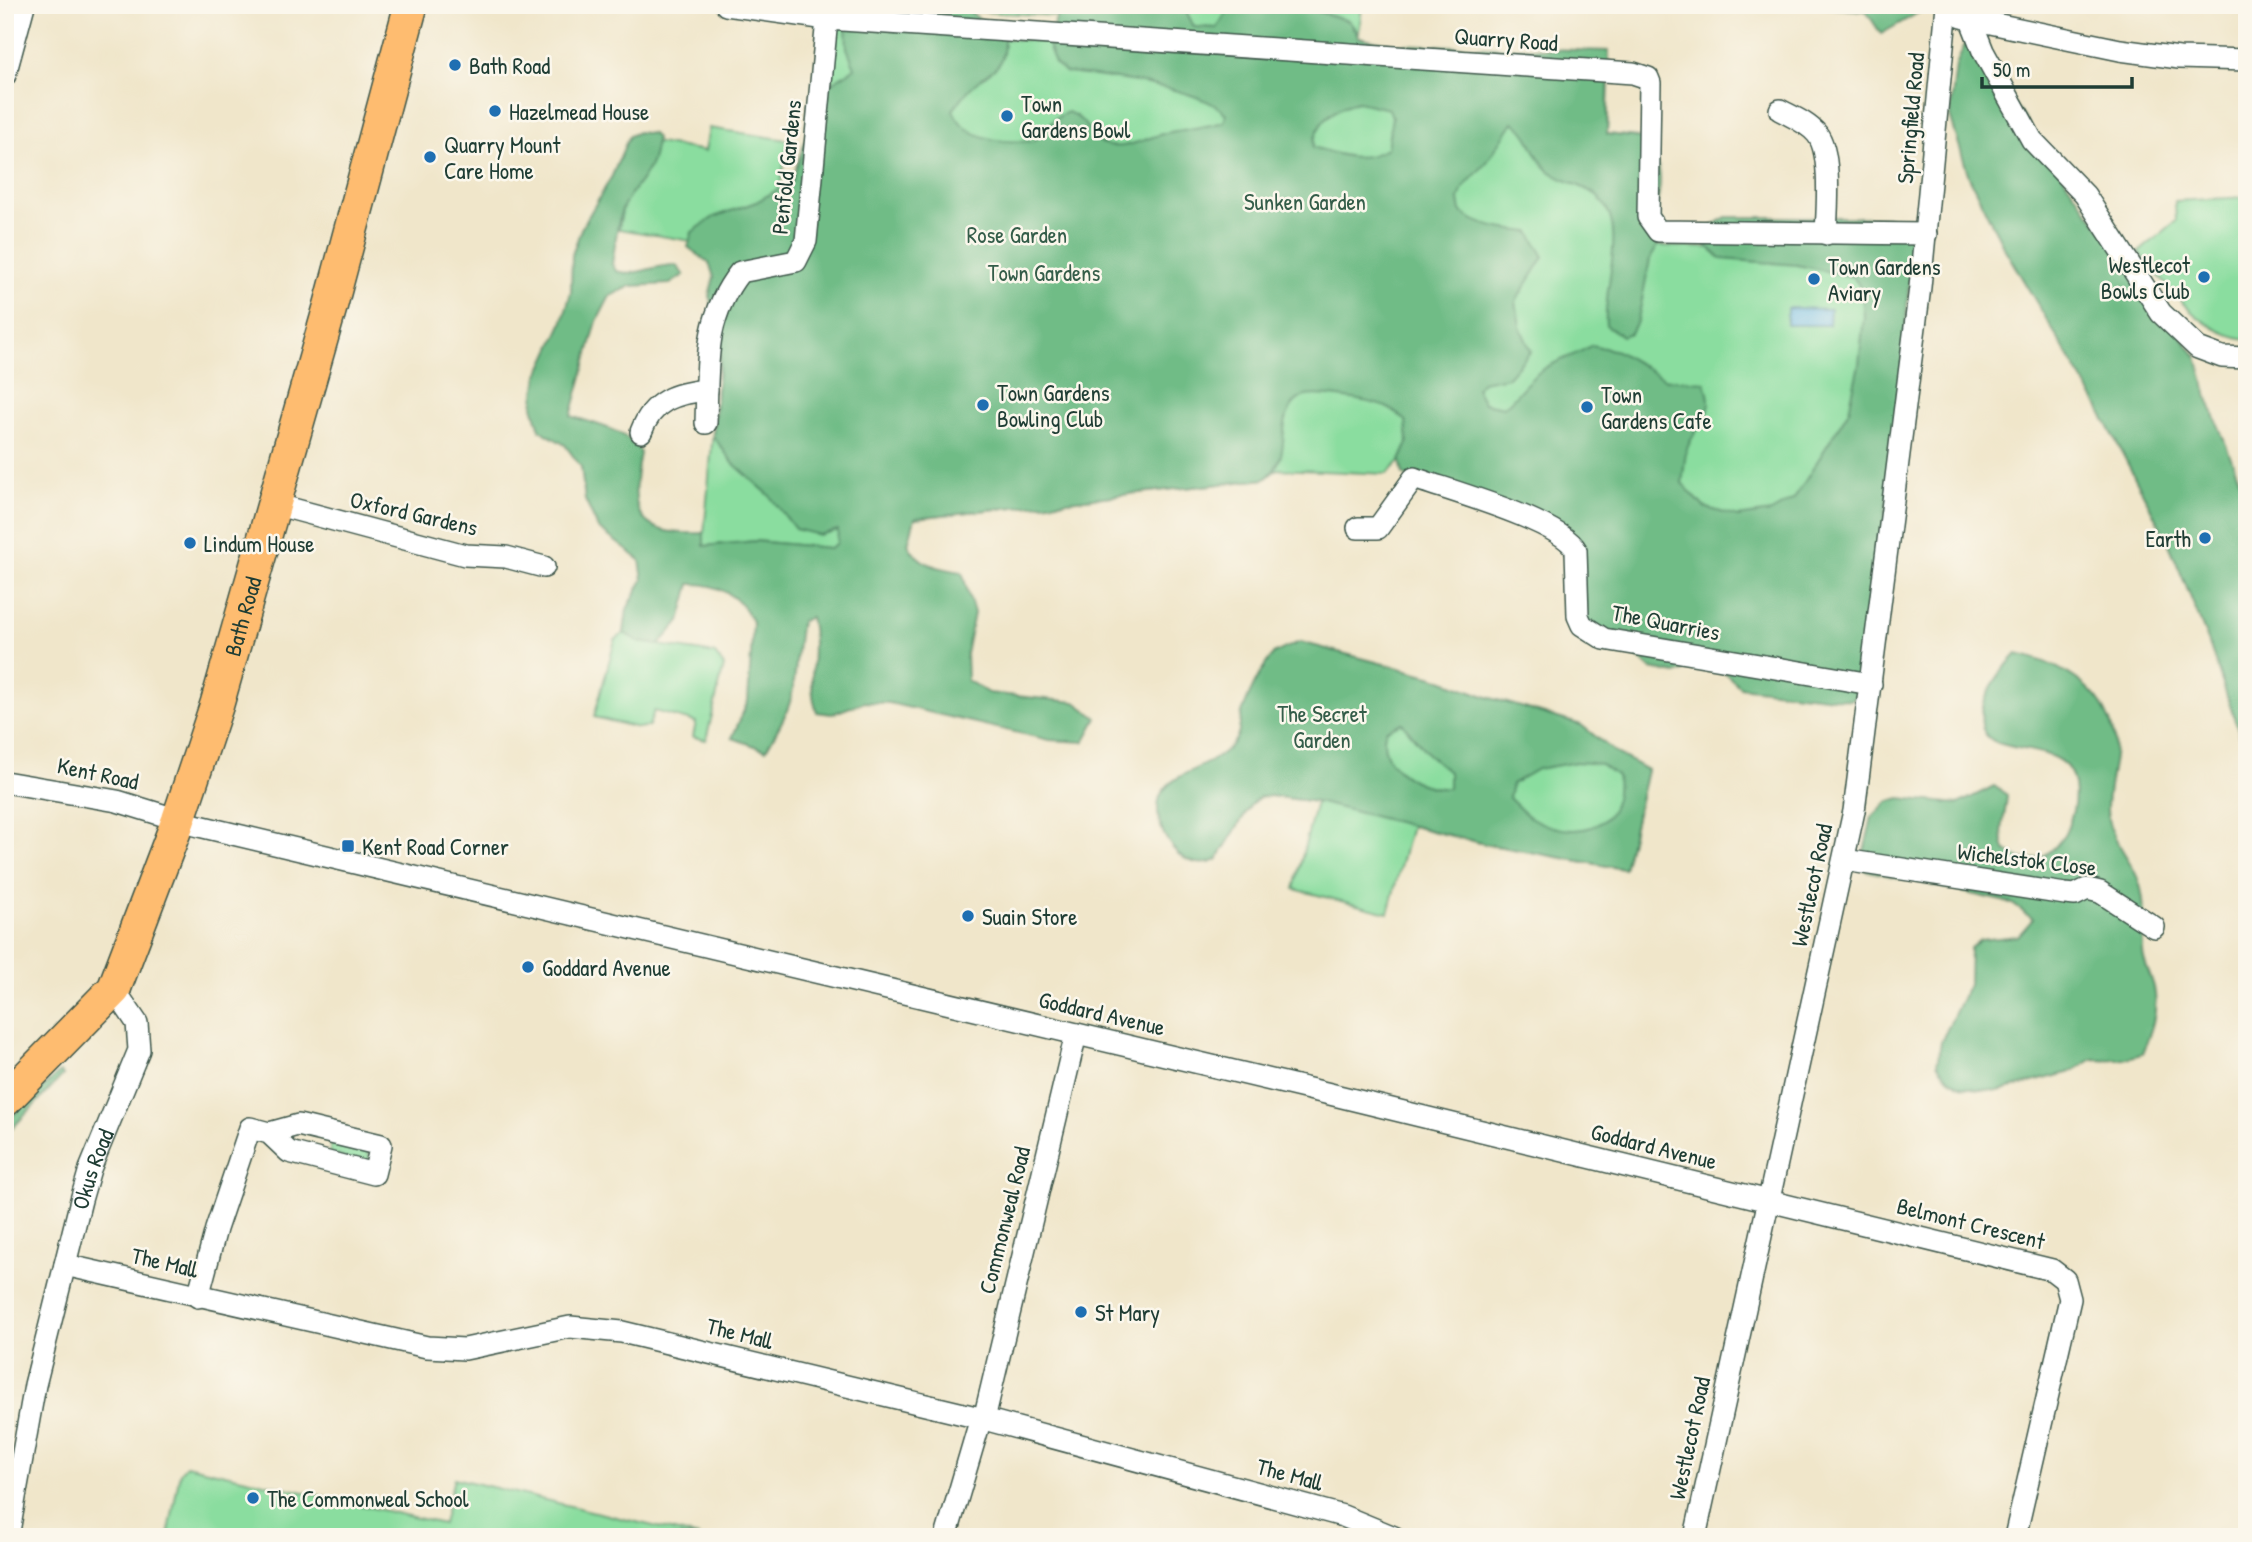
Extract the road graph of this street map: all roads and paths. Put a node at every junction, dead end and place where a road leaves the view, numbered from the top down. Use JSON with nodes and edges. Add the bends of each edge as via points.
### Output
{"nodes":[{"id":1,"x":24,"y":5,"type":"edge"},
{"id":2,"x":411,"y":5,"type":"edge"},
{"id":3,"x":726,"y":5,"type":"edge"},
{"id":4,"x":1946,"y":10,"type":"edge"},
{"id":5,"x":1970,"y":18,"type":"junction"},
{"id":6,"x":827,"y":19,"type":"junction"},
{"id":7,"x":2247,"y":60,"type":"edge"},
{"id":8,"x":5,"y":75,"type":"edge"},
{"id":9,"x":1780,"y":110,"type":"dead end"},
{"id":10,"x":1826,"y":234,"type":"junction"},
{"id":11,"x":1926,"y":234,"type":"junction"},
{"id":12,"x":2247,"y":358,"type":"edge"},
{"id":13,"x":707,"y":390,"type":"junction"},
{"id":14,"x":706,"y":423,"type":"dead end"},
{"id":15,"x":641,"y":432,"type":"dead end"},
{"id":16,"x":274,"y":504,"type":"junction"},
{"id":17,"x":1358,"y":528,"type":"dead end"},
{"id":18,"x":544,"y":567,"type":"dead end"},
{"id":19,"x":1871,"y":684,"type":"junction"},
{"id":20,"x":5,"y":782,"type":"edge"},
{"id":21,"x":178,"y":821,"type":"junction"},
{"id":22,"x":1844,"y":860,"type":"junction"},
{"id":23,"x":2154,"y":927,"type":"dead end"},
{"id":24,"x":114,"y":989,"type":"junction"},
{"id":25,"x":1076,"y":1034,"type":"junction"},
{"id":26,"x":5,"y":1100,"type":"edge"},
{"id":27,"x":270,"y":1133,"type":"dead end"},
{"id":28,"x":1768,"y":1201,"type":"junction"},
{"id":29,"x":65,"y":1265,"type":"junction"},
{"id":30,"x":198,"y":1297,"type":"junction"},
{"id":31,"x":982,"y":1419,"type":"junction"},
{"id":32,"x":8,"y":1537,"type":"edge"},
{"id":33,"x":946,"y":1537,"type":"edge"},
{"id":34,"x":1394,"y":1537,"type":"edge"},
{"id":35,"x":1695,"y":1537,"type":"edge"},
{"id":36,"x":2015,"y":1537,"type":"edge"}],
"edges":[{"from":1,"to":8,"type":"street"},
{"from":2,"to":16,"type":"main road","name":"Bath Road"},
{"from":3,"to":6,"type":"street","name":"Quarry Road"},
{"from":4,"to":5,"type":"street"},
{"from":4,"to":11,"type":"street","name":"Springfield Road"},
{"from":5,"to":7,"type":"street","via":[[2132,52]]},
{"from":5,"to":12,"type":"street","via":[[2032,140],[2085,195],[2161,313],[2198,348],[2222,357]]},
{"from":6,"to":10,"type":"street","name":"Quarry Road","via":[[1642,75],[1650,83],[1648,217],[1658,232]]},
{"from":6,"to":13,"type":"street","name":"Penfold Gardens","via":[[810,224],[803,253],[789,264],[740,272],[731,284],[713,317]]},
{"from":9,"to":10,"type":"street","via":[[1804,123],[1822,143]]},
{"from":10,"to":11,"type":"street","name":"Quarry Road"},
{"from":11,"to":19,"type":"street","name":"Westlecot Road"},
{"from":13,"to":14,"type":"street","name":"Penfold Gardens"},
{"from":13,"to":15,"type":"street","via":[[672,395],[659,403]]},
{"from":16,"to":18,"type":"street","name":"Oxford Gardens","via":[[465,555],[506,557]]},
{"from":16,"to":21,"type":"main road","name":"Bath Road"},
{"from":17,"to":19,"type":"street","name":"The Quarries","via":[[1378,528],[1414,478],[1542,524],[1571,541],[1578,616],[1582,625],[1604,639]]},
{"from":19,"to":22,"type":"street","name":"Westlecot Road"},
{"from":20,"to":21,"type":"street","name":"Kent Road","via":[[117,801]]},
{"from":21,"to":24,"type":"main road"},
{"from":21,"to":25,"type":"street","name":"Goddard Avenue"},
{"from":22,"to":23,"type":"street","name":"Wichelstok Close","via":[[2065,894],[2075,895],[2087,888]]},
{"from":22,"to":28,"type":"street","name":"Westlecot Road"},
{"from":24,"to":26,"type":"main road"},
{"from":24,"to":29,"type":"street","name":"Okus Road","via":[[137,1023],[139,1050],[90,1169]]},
{"from":25,"to":28,"type":"street","name":"Goddard Avenue"},
{"from":25,"to":31,"type":"street","name":"Commonweal Road"},
{"from":27,"to":30,"type":"street","via":[[250,1128]]},
{"from":28,"to":35,"type":"street","name":"Westlecot Road"},
{"from":28,"to":36,"type":"street","name":"Belmont Crescent","via":[[2043,1267],[2065,1280],[2068,1314]]},
{"from":29,"to":30,"type":"street","name":"The Mall"},
{"from":29,"to":32,"type":"street","name":"Okus Road","via":[[36,1385]]},
{"from":30,"to":31,"type":"street","name":"The Mall","via":[[427,1347],[465,1349],[550,1329],[602,1328]]},
{"from":31,"to":33,"type":"street","name":"Commonweal Road"},
{"from":31,"to":34,"type":"street","name":"The Mall","via":[[1343,1516]]}]}
